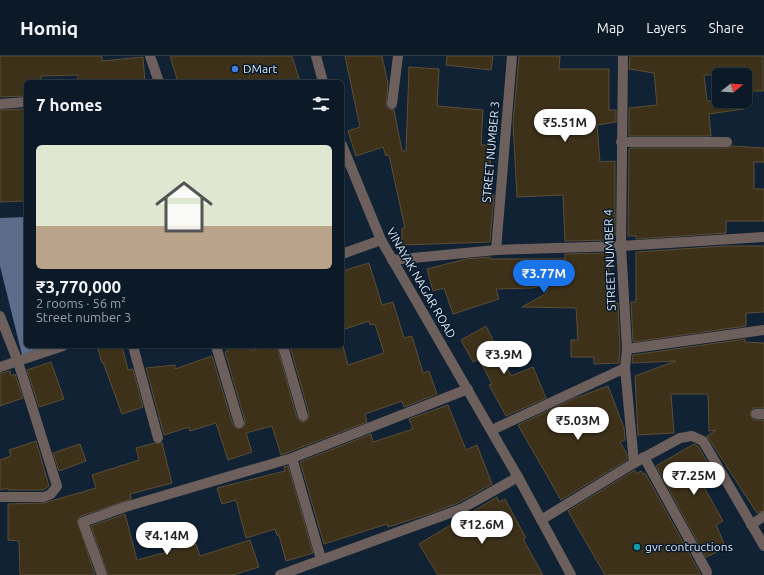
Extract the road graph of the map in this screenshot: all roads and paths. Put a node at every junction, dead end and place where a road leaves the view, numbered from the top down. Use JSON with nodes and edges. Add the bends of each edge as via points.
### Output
{"nodes":[{"id":1,"x":150,"y":56,"type":"edge"},
{"id":2,"x":316,"y":56,"type":"edge"},
{"id":3,"x":398,"y":56,"type":"edge"},
{"id":4,"x":512,"y":56,"type":"edge"},
{"id":5,"x":623,"y":56,"type":"edge"},
{"id":6,"x":158,"y":80,"type":"edge"},
{"id":7,"x":322,"y":80,"type":"edge"},
{"id":8,"x":24,"y":102,"type":"edge"},
{"id":9,"x":0,"y":104,"type":"edge"},
{"id":10,"x":392,"y":104,"type":"dead end"},
{"id":11,"x":621,"y":142,"type":"junction"},
{"id":12,"x":727,"y":142,"type":"dead end"},
{"id":13,"x":344,"y":150,"type":"edge"},
{"id":14,"x":764,"y":237,"type":"edge"},
{"id":15,"x":381,"y":240,"type":"junction"},
{"id":16,"x":621,"y":246,"type":"junction"},
{"id":17,"x":496,"y":250,"type":"junction"},
{"id":18,"x":344,"y":253,"type":"edge"},
{"id":19,"x":392,"y":260,"type":"junction"},
{"id":20,"x":0,"y":316,"type":"edge"},
{"id":21,"x":764,"y":330,"type":"edge"},
{"id":22,"x":57,"y":348,"type":"edge"},
{"id":23,"x":134,"y":348,"type":"edge"},
{"id":24,"x":217,"y":348,"type":"edge"},
{"id":25,"x":284,"y":348,"type":"edge"},
{"id":26,"x":627,"y":349,"type":"junction"},
{"id":27,"x":18,"y":362,"type":"junction"},
{"id":28,"x":0,"y":367,"type":"edge"},
{"id":29,"x":625,"y":368,"type":"junction"},
{"id":30,"x":468,"y":390,"type":"junction"},
{"id":31,"x":303,"y":416,"type":"dead end"},
{"id":32,"x":239,"y":423,"type":"dead end"},
{"id":33,"x":492,"y":430,"type":"junction"},
{"id":34,"x":158,"y":438,"type":"dead end"},
{"id":35,"x":292,"y":458,"type":"junction"},
{"id":36,"x":644,"y":458,"type":"junction"},
{"id":37,"x":634,"y":463,"type":"junction"},
{"id":38,"x":518,"y":477,"type":"junction"},
{"id":39,"x":0,"y":497,"type":"edge"},
{"id":40,"x":764,"y":516,"type":"edge"},
{"id":41,"x":541,"y":520,"type":"junction"},
{"id":42,"x":751,"y":525,"type":"junction"},
{"id":43,"x":764,"y":546,"type":"edge"},
{"id":44,"x":322,"y":559,"type":"junction"},
{"id":45,"x":706,"y":572,"type":"dead end"},
{"id":46,"x":102,"y":575,"type":"edge"},
{"id":47,"x":280,"y":575,"type":"edge"},
{"id":48,"x":571,"y":575,"type":"edge"}],
"edges":[{"from":1,"to":6,"type":"street"},
{"from":2,"to":7,"type":"street"},
{"from":3,"to":10,"type":"street"},
{"from":4,"to":17,"type":"street","name":"STREET NUMBER 3"},
{"from":5,"to":11,"type":"street","name":"STREET NUMBER 4"},
{"from":8,"to":9,"type":"street"},
{"from":11,"to":12,"type":"street"},
{"from":11,"to":16,"type":"street","name":"STREET NUMBER 4"},
{"from":13,"to":15,"type":"street","name":"VINAYAK NAGAR ROAD"},
{"from":14,"to":16,"type":"street"},
{"from":15,"to":18,"type":"street"},
{"from":15,"to":19,"type":"street","name":"VINAYAK NAGAR ROAD"},
{"from":16,"to":17,"type":"street"},
{"from":16,"to":26,"type":"street","name":"STREET NUMBER 4"},
{"from":17,"to":19,"type":"street"},
{"from":19,"to":30,"type":"street","name":"VINAYAK NAGAR ROAD"},
{"from":20,"to":27,"type":"street"},
{"from":21,"to":26,"type":"street"},
{"from":22,"to":27,"type":"street"},
{"from":23,"to":34,"type":"street"},
{"from":24,"to":32,"type":"street"},
{"from":25,"to":31,"type":"street"},
{"from":26,"to":29,"type":"street","name":"STREET NUMBER 4"},
{"from":27,"to":28,"type":"street"},
{"from":27,"to":39,"type":"street","via":[[57,486],[51,494],[44,496]]},
{"from":29,"to":33,"type":"street"},
{"from":29,"to":37,"type":"street","name":"STREET NUMBER 4"},
{"from":30,"to":33,"type":"street","name":"VINAYAK NAGAR ROAD"},
{"from":30,"to":35,"type":"street"},
{"from":33,"to":38,"type":"street","name":"VINAYAK NAGAR ROAD"},
{"from":35,"to":44,"type":"street"},
{"from":35,"to":46,"type":"street","via":[[125,507],[83,522]]},
{"from":36,"to":37,"type":"street"},
{"from":36,"to":42,"type":"street","via":[[680,438],[692,436],[703,441]]},
{"from":36,"to":45,"type":"street"},
{"from":37,"to":41,"type":"street"},
{"from":38,"to":41,"type":"street","name":"VINAYAK NAGAR ROAD"},
{"from":38,"to":44,"type":"street","via":[[461,509]]},
{"from":40,"to":42,"type":"street"},
{"from":41,"to":48,"type":"street","name":"VINAYAK NAGAR ROAD"},
{"from":42,"to":43,"type":"street"},
{"from":44,"to":47,"type":"street"}]}
